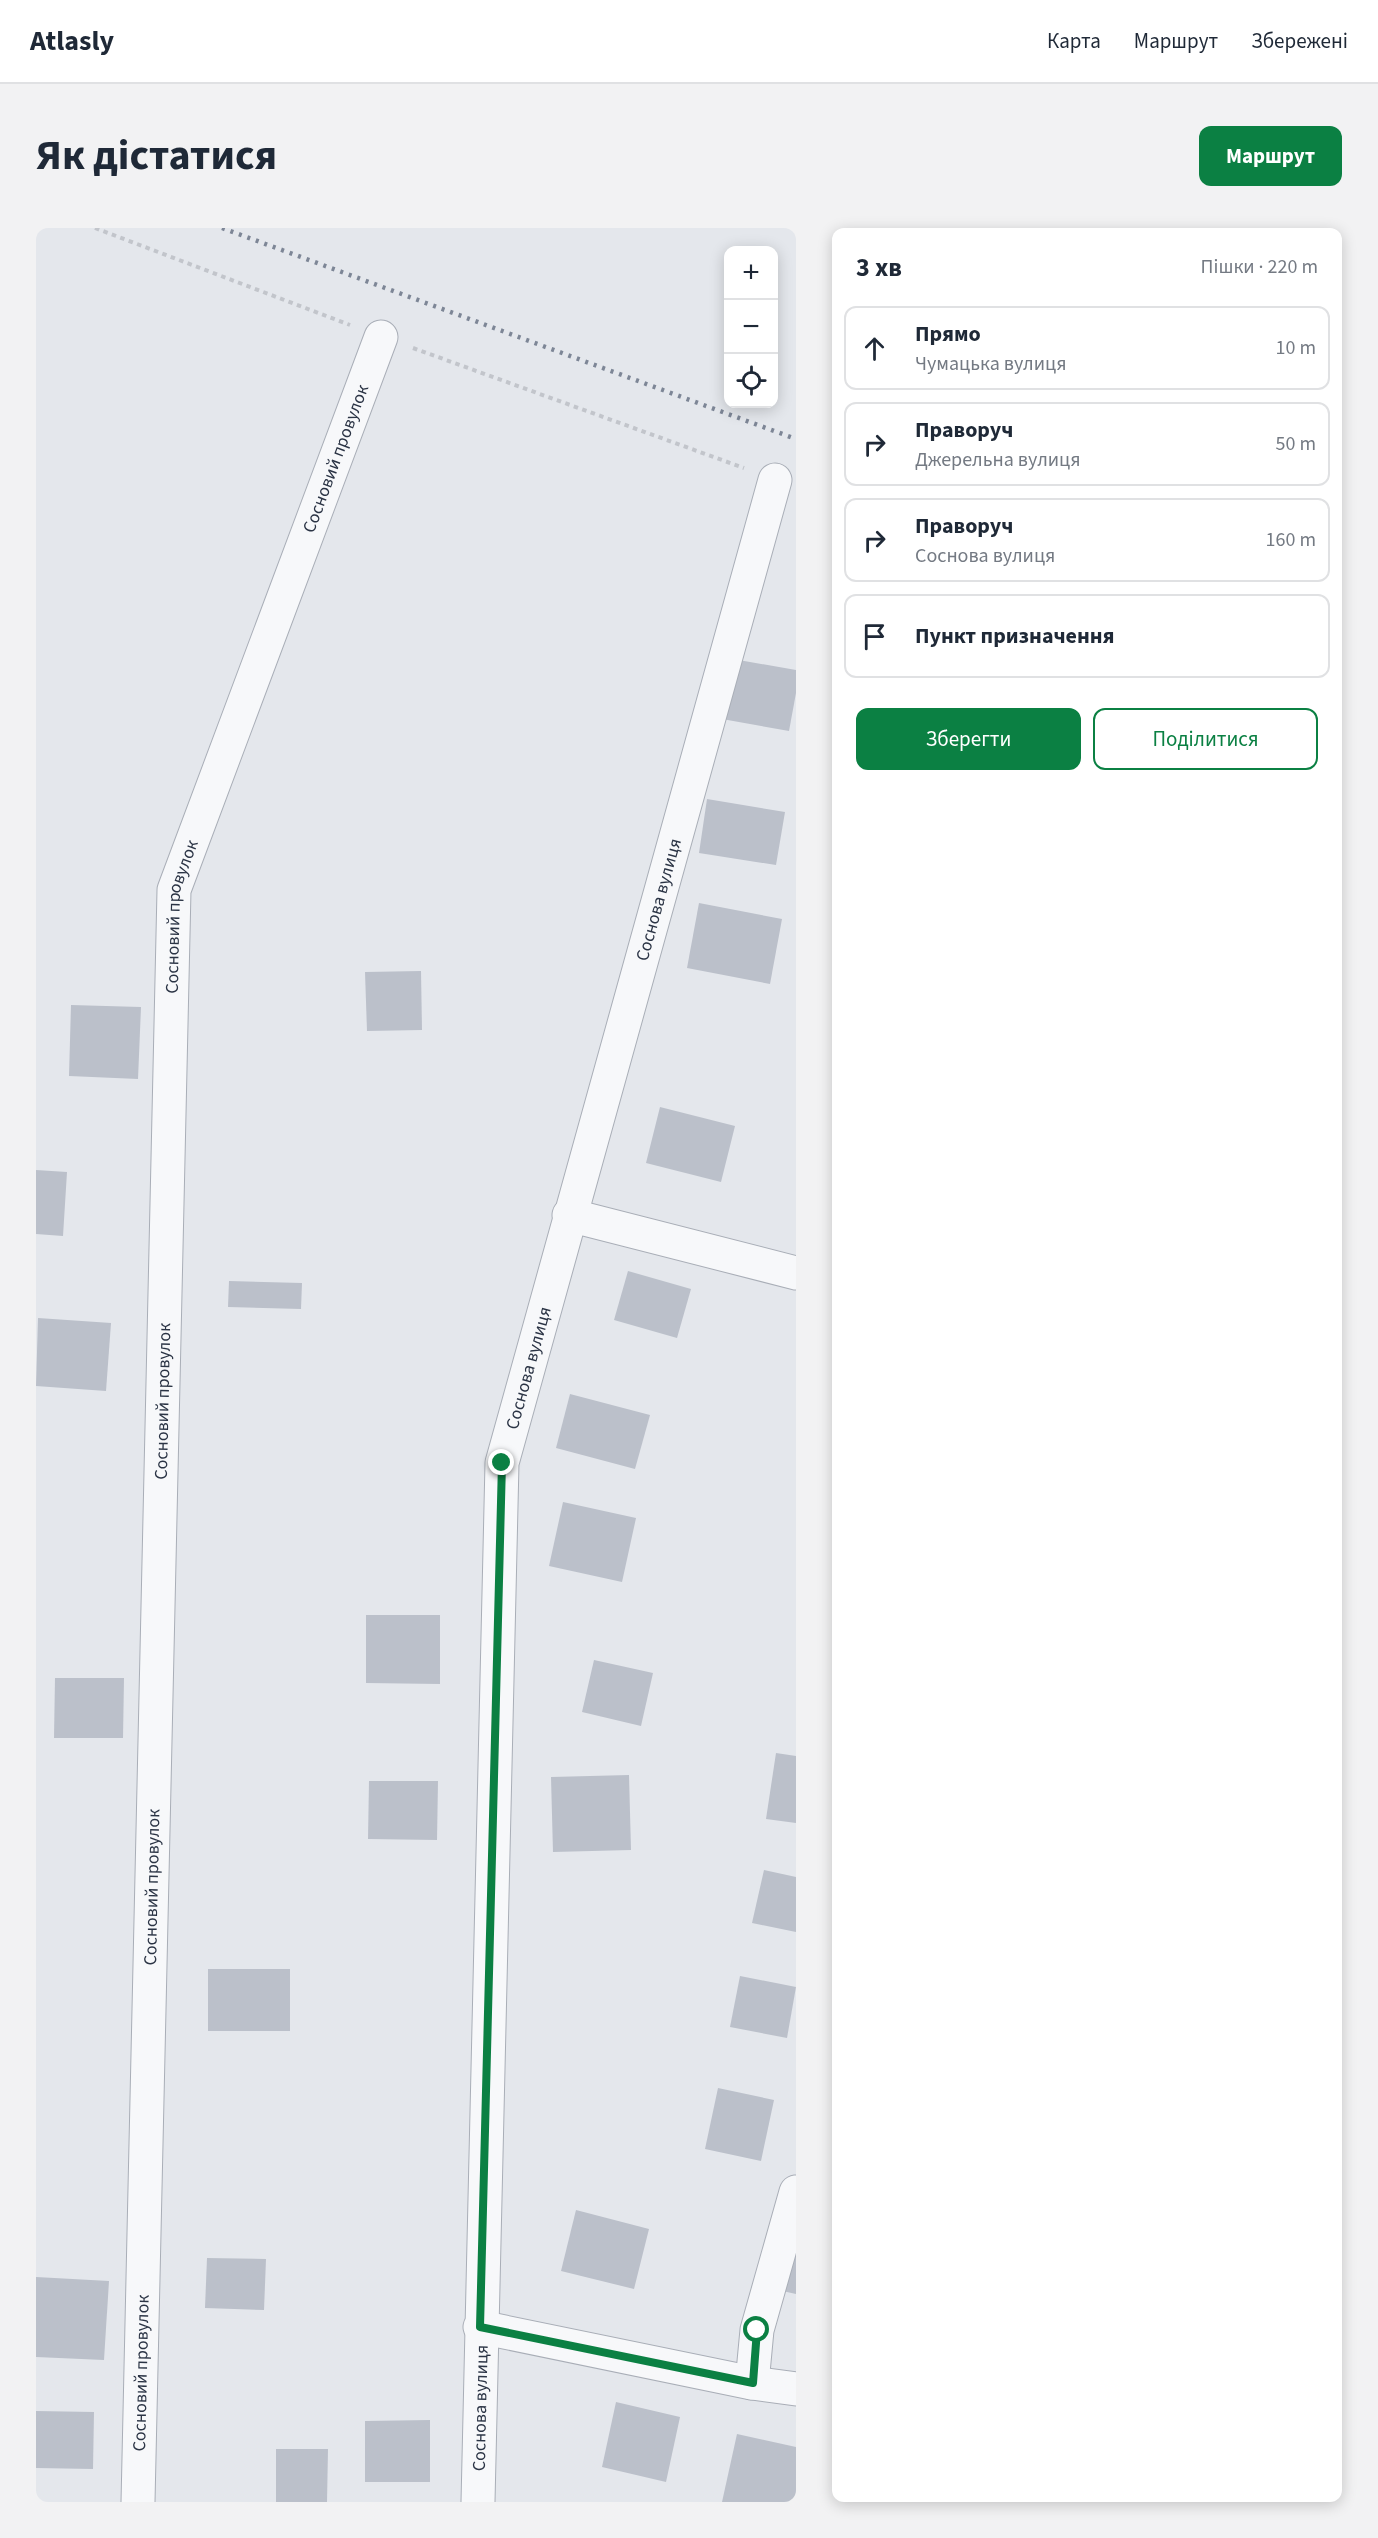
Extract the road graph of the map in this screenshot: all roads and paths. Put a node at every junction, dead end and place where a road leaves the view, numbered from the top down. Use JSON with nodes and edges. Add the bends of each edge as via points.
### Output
{"nodes":[{"id":1,"x":95,"y":228,"type":"edge"},
{"id":2,"x":381,"y":337,"type":"junction"},
{"id":3,"x":775,"y":480,"type":"joint"},
{"id":4,"x":569,"y":1215,"type":"junction"},
{"id":5,"x":796,"y":1273,"type":"edge"},
{"id":6,"x":796,"y":2192,"type":"edge"},
{"id":7,"x":480,"y":2327,"type":"junction"},
{"id":8,"x":753,"y":2383,"type":"junction"},
{"id":9,"x":796,"y":2389,"type":"edge"},
{"id":10,"x":138,"y":2502,"type":"edge"},
{"id":11,"x":478,"y":2502,"type":"edge"}],
"edges":[{"from":1,"to":2,"type":"path"},
{"from":2,"to":3,"type":"path"},
{"from":2,"to":10,"type":"street","name":"Сосновий провулок","via":[[174,890]]},
{"from":3,"to":4,"type":"street","name":"Соснова вулиця"},
{"from":4,"to":5,"type":"street"},
{"from":4,"to":7,"type":"street","name":"Соснова вулиця","via":[[502,1463]]},
{"from":6,"to":8,"type":"street","via":[[757,2330]]},
{"from":7,"to":8,"type":"street"},
{"from":7,"to":11,"type":"street","name":"Соснова вулиця"},
{"from":8,"to":9,"type":"street"}]}
